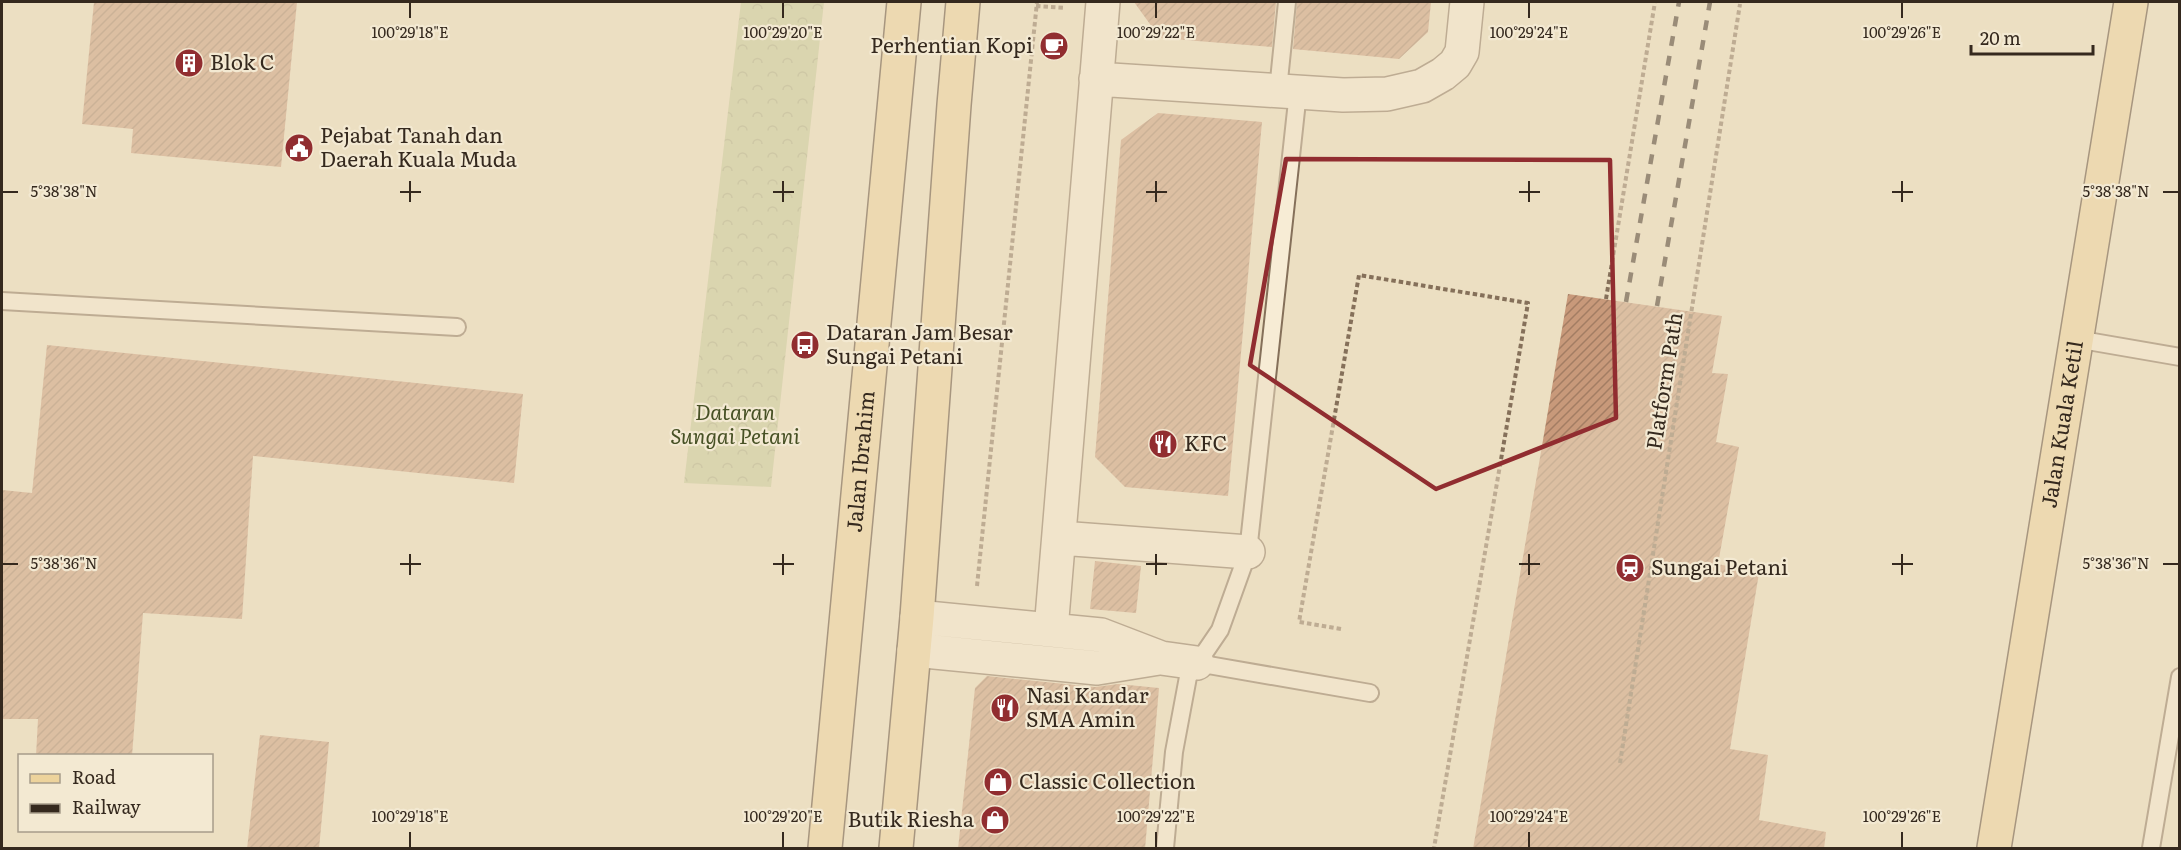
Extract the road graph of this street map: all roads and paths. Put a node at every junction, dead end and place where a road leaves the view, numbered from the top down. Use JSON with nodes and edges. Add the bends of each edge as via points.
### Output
{"nodes":[{"id":1,"x":904,"y":2,"type":"edge"},
{"id":2,"x":963,"y":2,"type":"edge"},
{"id":3,"x":1037,"y":2,"type":"edge"},
{"id":4,"x":1103,"y":2,"type":"edge"},
{"id":5,"x":1287,"y":2,"type":"edge"},
{"id":6,"x":1467,"y":2,"type":"edge"},
{"id":7,"x":1655,"y":2,"type":"edge"},
{"id":8,"x":2132,"y":2,"type":"edge"},
{"id":9,"x":1740,"y":4,"type":"dead end"},
{"id":10,"x":1096,"y":79,"type":"junction"},
{"id":11,"x":1288,"y":91,"type":"junction"},
{"id":12,"x":1606,"y":299,"type":"dead end"},
{"id":13,"x":2,"y":300,"type":"edge"},
{"id":14,"x":457,"y":327,"type":"dead end"},
{"id":15,"x":2076,"y":339,"type":"junction"},
{"id":16,"x":2180,"y":357,"type":"edge"},
{"id":17,"x":1060,"y":538,"type":"junction"},
{"id":18,"x":1248,"y":552,"type":"junction"},
{"id":19,"x":917,"y":617,"type":"junction"},
{"id":20,"x":973,"y":623,"type":"junction"},
{"id":21,"x":1341,"y":629,"type":"dead end"},
{"id":22,"x":1051,"y":630,"type":"junction"},
{"id":23,"x":914,"y":650,"type":"junction"},
{"id":24,"x":1161,"y":658,"type":"junction"},
{"id":25,"x":1197,"y":663,"type":"junction"},
{"id":26,"x":2180,"y":677,"type":"edge"},
{"id":27,"x":1370,"y":693,"type":"dead end"},
{"id":28,"x":1620,"y":763,"type":"dead end"},
{"id":29,"x":825,"y":849,"type":"edge"},
{"id":30,"x":896,"y":849,"type":"edge"},
{"id":31,"x":1165,"y":849,"type":"edge"},
{"id":32,"x":1434,"y":849,"type":"edge"},
{"id":33,"x":1994,"y":849,"type":"edge"},
{"id":34,"x":2151,"y":849,"type":"edge"}],
"edges":[{"from":1,"to":29,"type":"main road","name":"Jalan Ibrahim"},
{"from":2,"to":19,"type":"main road"},
{"from":3,"to":20,"type":"path"},
{"from":4,"to":10,"type":"street"},
{"from":5,"to":11,"type":"lane"},
{"from":6,"to":11,"type":"street","via":[[1462,52],[1455,64],[1422,86],[1387,94]]},
{"from":7,"to":12,"type":"path"},
{"from":8,"to":15,"type":"main road","name":"Jalan Kuala Ketil"},
{"from":9,"to":28,"type":"path","name":"Platform Path"},
{"from":10,"to":11,"type":"street"},
{"from":10,"to":17,"type":"street"},
{"from":11,"to":18,"type":"lane"},
{"from":13,"to":14,"type":"lane"},
{"from":15,"to":16,"type":"lane"},
{"from":15,"to":33,"type":"main road","name":"Jalan Kuala Ketil"},
{"from":17,"to":18,"type":"street"},
{"from":17,"to":22,"type":"street"},
{"from":18,"to":25,"type":"lane","via":[[1220,630]]},
{"from":19,"to":20,"type":"street"},
{"from":19,"to":23,"type":"main road"},
{"from":20,"to":22,"type":"street"},
{"from":21,"to":32,"type":"path","via":[[1299,622],[1359,275],[1528,303]]},
{"from":22,"to":24,"type":"street","via":[[1101,635]]},
{"from":23,"to":24,"type":"street","via":[[1097,668]]},
{"from":23,"to":30,"type":"main road"},
{"from":24,"to":25,"type":"street"},
{"from":25,"to":27,"type":"lane"},
{"from":25,"to":31,"type":"lane","via":[[1188,677],[1174,752]]},
{"from":26,"to":34,"type":"lane"}]}
